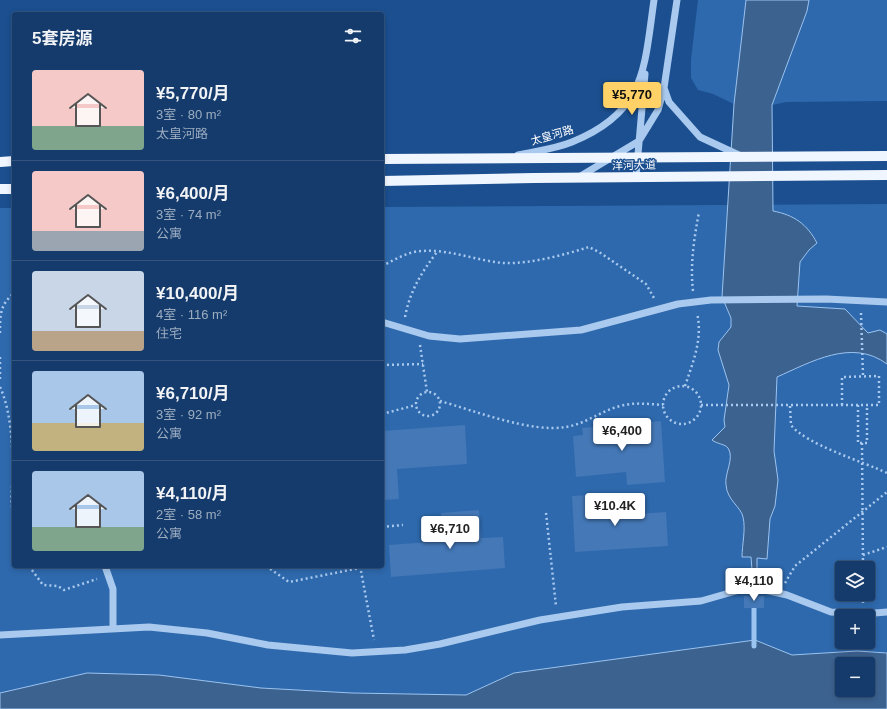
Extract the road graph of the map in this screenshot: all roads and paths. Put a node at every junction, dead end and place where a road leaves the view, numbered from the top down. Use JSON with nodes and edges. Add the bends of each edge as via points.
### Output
{"nodes":[{"id":1,"x":654,"y":0,"type":"edge"},
{"id":2,"x":677,"y":0,"type":"edge"},
{"id":3,"x":646,"y":56,"type":"junction"},
{"id":4,"x":664,"y":88,"type":"junction"},
{"id":5,"x":639,"y":141,"type":"junction"},
{"id":6,"x":887,"y":156,"type":"edge"},
{"id":7,"x":614,"y":157,"type":"junction"},
{"id":8,"x":638,"y":157,"type":"junction"},
{"id":9,"x":745,"y":157,"type":"junction"},
{"id":10,"x":506,"y":158,"type":"junction"},
{"id":11,"x":384,"y":159,"type":"edge"},
{"id":12,"x":12,"y":161,"type":"edge"},
{"id":13,"x":0,"y":162,"type":"edge"},
{"id":14,"x":887,"y":175,"type":"edge"},
{"id":15,"x":579,"y":177,"type":"junction"},
{"id":16,"x":636,"y":177,"type":"junction"},
{"id":17,"x":384,"y":181,"type":"edge"},
{"id":18,"x":0,"y":189,"type":"edge"},
{"id":19,"x":12,"y":189,"type":"edge"},
{"id":20,"x":437,"y":252,"type":"junction"},
{"id":21,"x":384,"y":265,"type":"edge"},
{"id":22,"x":12,"y":295,"type":"edge"},
{"id":23,"x":887,"y":302,"type":"edge"},
{"id":24,"x":661,"y":309,"type":"junction"},
{"id":25,"x":384,"y":323,"type":"edge"},
{"id":26,"x":862,"y":324,"type":"dead end"},
{"id":27,"x":403,"y":328,"type":"junction"},
{"id":28,"x":0,"y":333,"type":"edge"},
{"id":29,"x":419,"y":333,"type":"junction"},
{"id":30,"x":0,"y":357,"type":"edge"},
{"id":31,"x":423,"y":364,"type":"junction"},
{"id":32,"x":384,"y":365,"type":"edge"},
{"id":33,"x":863,"y":376,"type":"junction"},
{"id":34,"x":0,"y":381,"type":"edge"},
{"id":35,"x":0,"y":387,"type":"edge"},
{"id":36,"x":427,"y":392,"type":"junction"},
{"id":37,"x":440,"y":401,"type":"junction"},
{"id":38,"x":416,"y":405,"type":"junction"},
{"id":39,"x":663,"y":405,"type":"junction"},
{"id":40,"x":701,"y":405,"type":"junction"},
{"id":41,"x":842,"y":405,"type":"junction"},
{"id":42,"x":858,"y":405,"type":"junction"},
{"id":43,"x":867,"y":405,"type":"junction"},
{"id":44,"x":790,"y":406,"type":"junction"},
{"id":45,"x":384,"y":413,"type":"edge"},
{"id":46,"x":862,"y":443,"type":"junction"},
{"id":47,"x":12,"y":457,"type":"edge"},
{"id":48,"x":862,"y":462,"type":"junction"},
{"id":49,"x":887,"y":473,"type":"edge"},
{"id":50,"x":12,"y":479,"type":"edge"},
{"id":51,"x":887,"y":492,"type":"edge"},
{"id":52,"x":12,"y":507,"type":"edge"},
{"id":53,"x":862,"y":512,"type":"junction"},
{"id":54,"x":546,"y":513,"type":"dead end"},
{"id":55,"x":403,"y":525,"type":"dead end"},
{"id":56,"x":384,"y":527,"type":"edge"},
{"id":57,"x":887,"y":547,"type":"edge"},
{"id":58,"x":863,"y":556,"type":"junction"},
{"id":59,"x":863,"y":561,"type":"edge"},
{"id":60,"x":30,"y":568,"type":"edge"},
{"id":61,"x":106,"y":568,"type":"edge"},
{"id":62,"x":269,"y":568,"type":"edge"},
{"id":63,"x":355,"y":568,"type":"edge"},
{"id":64,"x":360,"y":568,"type":"edge"},
{"id":65,"x":108,"y":575,"type":"junction"},
{"id":66,"x":779,"y":593,"type":"junction"},
{"id":67,"x":887,"y":612,"type":"edge"},
{"id":68,"x":558,"y":617,"type":"junction"},
{"id":69,"x":113,"y":628,"type":"junction"},
{"id":70,"x":0,"y":635,"type":"edge"},
{"id":71,"x":376,"y":652,"type":"junction"}],
"edges":[{"from":1,"to":3,"type":"street","name":"太皇河路"},
{"from":2,"to":4,"type":"street"},
{"from":3,"to":5,"type":"street"},
{"from":3,"to":10,"type":"street","name":"太皇河路","via":[[635,93],[626,107],[608,122],[570,143]]},
{"from":4,"to":5,"type":"street","via":[[658,110]]},
{"from":4,"to":9,"type":"street","via":[[669,102],[700,137]]},
{"from":5,"to":7,"type":"street"},
{"from":5,"to":8,"type":"street"},
{"from":6,"to":9,"type":"main road","name":"洋河大道"},
{"from":7,"to":8,"type":"main road","name":"洋河大道"},
{"from":7,"to":10,"type":"main road","name":"洋河大道"},
{"from":7,"to":15,"type":"street"},
{"from":8,"to":9,"type":"main road","name":"洋河大道"},
{"from":8,"to":16,"type":"street"},
{"from":10,"to":11,"type":"main road","name":"洋河大道"},
{"from":12,"to":13,"type":"main road"},
{"from":14,"to":16,"type":"main road","name":"洋河大道"},
{"from":15,"to":16,"type":"main road","name":"洋河大道"},
{"from":15,"to":17,"type":"main road","name":"洋河大道"},
{"from":18,"to":19,"type":"main road"},
{"from":20,"to":21,"type":"path","via":[[421,250]]},
{"from":20,"to":24,"type":"path","via":[[502,263],[519,263],[589,247],[646,284]]},
{"from":20,"to":27,"type":"path","via":[[420,275],[407,307]]},
{"from":22,"to":28,"type":"path","via":[[5,300],[0,310]]},
{"from":23,"to":24,"type":"street","via":[[826,299],[711,300]]},
{"from":24,"to":29,"type":"street","via":[[581,330],[460,339]]},
{"from":25,"to":27,"type":"street"},
{"from":26,"to":33,"type":"path"},
{"from":27,"to":29,"type":"street"},
{"from":29,"to":31,"type":"path"},
{"from":30,"to":34,"type":"path"},
{"from":31,"to":32,"type":"path"},
{"from":31,"to":36,"type":"path"},
{"from":33,"to":41,"type":"path","via":[[842,376]]},
{"from":33,"to":43,"type":"path","via":[[879,376],[879,405]]},
{"from":35,"to":47,"type":"path","via":[[8,406]]},
{"from":36,"to":37,"type":"path","via":[[436,394]]},
{"from":36,"to":38,"type":"path","via":[[418,397]]},
{"from":37,"to":38,"type":"path","via":[[439,409],[430,416],[422,415]]},
{"from":37,"to":39,"type":"path","via":[[535,428],[552,429],[581,423],[619,406],[634,403]]},
{"from":38,"to":45,"type":"path"},
{"from":39,"to":40,"type":"path","via":[[667,417],[678,424],[684,424],[695,419]]},
{"from":39,"to":40,"type":"path","via":[[664,398],[672,388],[685,386],[696,392]]},
{"from":40,"to":44,"type":"path"},
{"from":41,"to":42,"type":"path"},
{"from":41,"to":44,"type":"path"},
{"from":42,"to":43,"type":"path"},
{"from":42,"to":46,"type":"path","via":[[858,443]]},
{"from":43,"to":46,"type":"path","via":[[867,443]]},
{"from":44,"to":48,"type":"path","via":[[791,425],[795,430],[848,458]]},
{"from":46,"to":48,"type":"path"},
{"from":48,"to":49,"type":"path"},
{"from":48,"to":53,"type":"path"},
{"from":50,"to":52,"type":"path"},
{"from":51,"to":53,"type":"path"},
{"from":53,"to":58,"type":"path"},
{"from":53,"to":66,"type":"path","via":[[795,566]]},
{"from":54,"to":68,"type":"path"},
{"from":55,"to":56,"type":"path"},
{"from":57,"to":58,"type":"path"},
{"from":58,"to":59,"type":"path"},
{"from":60,"to":65,"type":"path","via":[[43,585],[58,586],[64,590]]},
{"from":61,"to":65,"type":"street"},
{"from":62,"to":63,"type":"path","via":[[289,582]]},
{"from":64,"to":71,"type":"path"},
{"from":65,"to":69,"type":"street","via":[[113,589]]},
{"from":66,"to":67,"type":"street","via":[[831,612]]},
{"from":66,"to":68,"type":"street","via":[[743,589],[701,601],[622,607]]},
{"from":68,"to":71,"type":"street","via":[[440,644]]},
{"from":69,"to":70,"type":"street"},
{"from":69,"to":71,"type":"street","via":[[149,626],[207,633],[268,645],[352,653]]}]}
